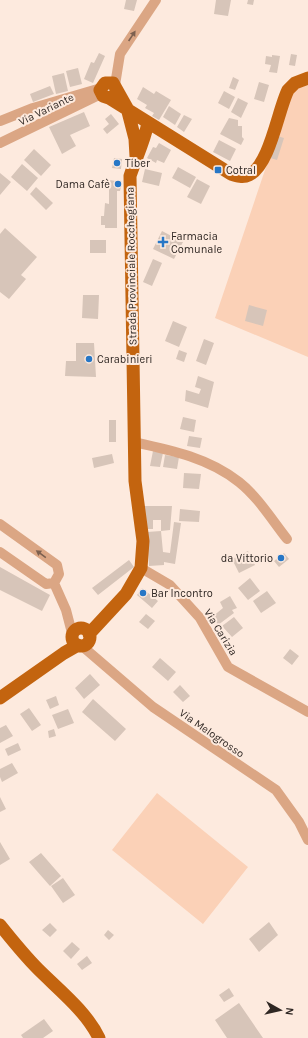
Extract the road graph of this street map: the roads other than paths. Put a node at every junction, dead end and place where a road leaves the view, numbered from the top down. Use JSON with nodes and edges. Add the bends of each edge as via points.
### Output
{"nodes":[{"id":1,"x":156,"y":0,"type":"edge"},
{"id":2,"x":308,"y":78,"type":"edge"},
{"id":3,"x":108,"y":90,"type":"junction"},
{"id":4,"x":127,"y":108,"type":"junction"},
{"id":5,"x":0,"y":121,"type":"edge"},
{"id":6,"x":148,"y":123,"type":"junction"},
{"id":7,"x":161,"y":132,"type":"junction"},
{"id":8,"x":139,"y":141,"type":"junction"},
{"id":9,"x":0,"y":143,"type":"edge"},
{"id":10,"x":134,"y":442,"type":"junction"},
{"id":11,"x":0,"y":524,"type":"edge"},
{"id":12,"x":287,"y":539,"type":"dead end"},
{"id":13,"x":0,"y":552,"type":"edge"},
{"id":14,"x":141,"y":568,"type":"junction"},
{"id":15,"x":54,"y":583,"type":"junction"},
{"id":16,"x":81,"y":637,"type":"junction"},
{"id":17,"x":0,"y":698,"type":"edge"},
{"id":18,"x":308,"y":712,"type":"edge"},
{"id":19,"x":308,"y":840,"type":"edge"},
{"id":20,"x":0,"y":925,"type":"edge"},
{"id":21,"x":99,"y":1038,"type":"edge"}],
"edges":[{"from":3,"to":1,"type":"street","one_way":true,"via":[[120,54]]},
{"from":2,"to":7,"type":"main road","via":[[300,80],[288,90],[265,155],[258,168],[250,175],[231,174]]},
{"from":3,"to":4,"type":"main road"},
{"from":3,"to":5,"type":"street","via":[[33,108]]},
{"from":3,"to":9,"type":"street","name":"Via Variante"},
{"from":4,"to":6,"type":"main road"},
{"from":4,"to":8,"type":"main road"},
{"from":6,"to":7,"type":"main road"},
{"from":6,"to":8,"type":"main road","name":"Strada Provinciale Rocchegiana"},
{"from":7,"to":8,"type":"main road","name":"Strada Provinciale Rocchegiana"},
{"from":8,"to":10,"type":"main road","name":"Strada Provinciale Rocchegiana","via":[[130,176]]},
{"from":10,"to":12,"type":"street","via":[[198,458],[219,469],[240,483]]},
{"from":10,"to":14,"type":"main road","name":"Strada Provinciale Rocchegiana","via":[[135,481],[143,541]]},
{"from":15,"to":11,"type":"street","one_way":true,"via":[[59,574],[57,565]]},
{"from":13,"to":15,"type":"street","via":[[46,584]]},
{"from":14,"to":16,"type":"main road","name":"Strada Provinciale Rocchegiana","via":[[126,594],[99,623]]},
{"from":14,"to":18,"type":"street","name":"Via Carizia","via":[[170,585],[200,618],[228,666]]},
{"from":15,"to":16,"type":"street"},
{"from":16,"to":17,"type":"main road","name":"Strada Provinciale Rocchegiana","via":[[64,653]]},
{"from":16,"to":19,"type":"street","name":"Via Melogrosso","via":[[153,707],[276,790],[299,822]]},
{"from":20,"to":21,"type":"main road","via":[[37,968],[74,1005],[94,1028]]}]}
